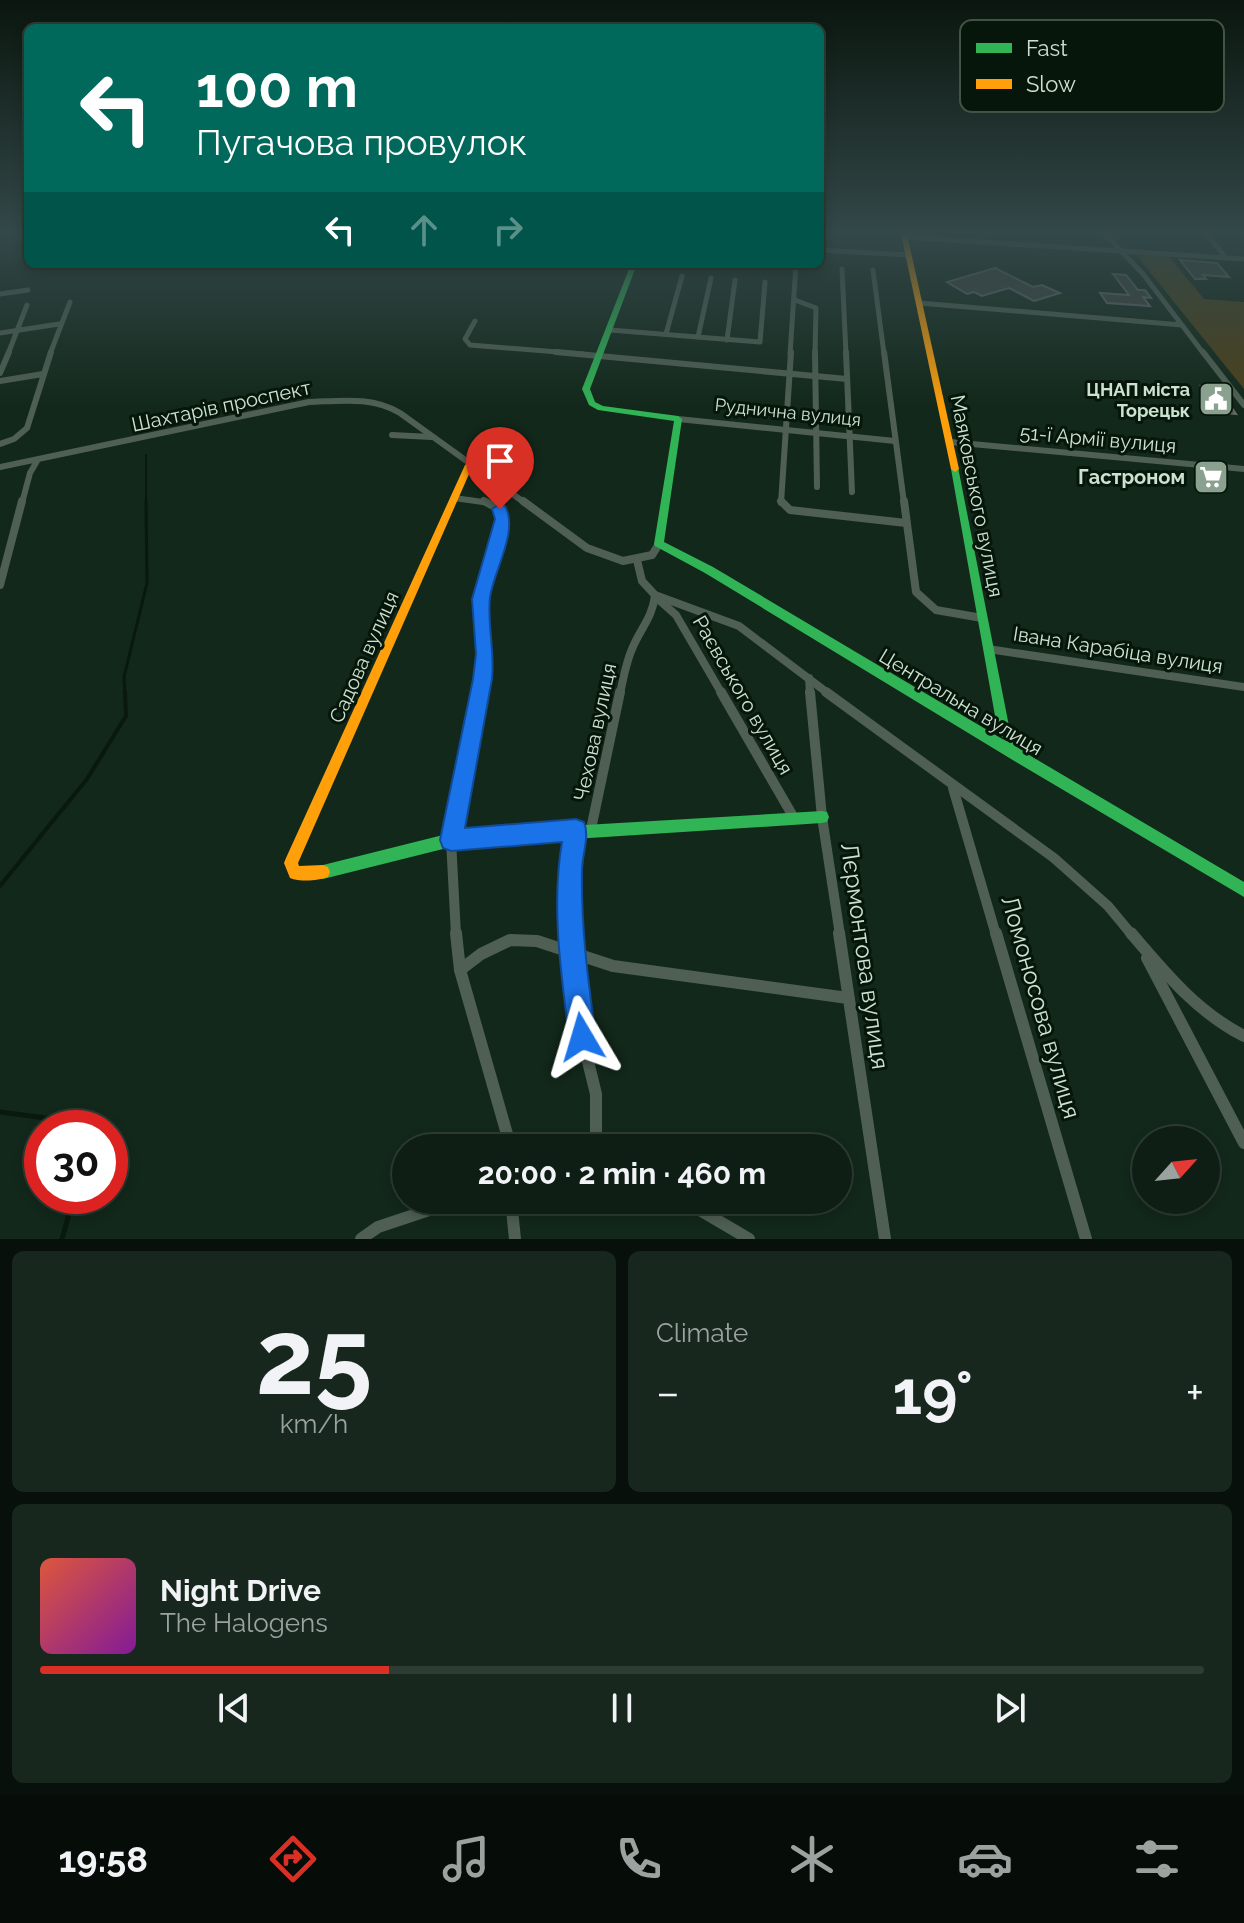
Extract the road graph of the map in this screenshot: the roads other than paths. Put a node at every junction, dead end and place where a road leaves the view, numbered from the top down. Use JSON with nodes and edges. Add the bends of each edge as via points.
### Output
{"nodes":[{"id":1,"x":624,"y":292,"type":"edge"},
{"id":2,"x":678,"y":292,"type":"edge"},
{"id":3,"x":708,"y":292,"type":"edge"},
{"id":4,"x":733,"y":292,"type":"edge"},
{"id":5,"x":764,"y":292,"type":"edge"},
{"id":6,"x":795,"y":292,"type":"edge"},
{"id":7,"x":843,"y":292,"type":"edge"},
{"id":8,"x":876,"y":292,"type":"edge"},
{"id":9,"x":916,"y":292,"type":"edge"},
{"id":10,"x":1154,"y":292,"type":"edge"},
{"id":11,"x":795,"y":300,"type":"junction"},
{"id":12,"x":70,"y":302,"type":"dead end"},
{"id":13,"x":919,"y":303,"type":"junction"},
{"id":14,"x":27,"y":305,"type":"dead end"},
{"id":15,"x":475,"y":321,"type":"dead end"},
{"id":16,"x":59,"y":324,"type":"junction"},
{"id":17,"x":1182,"y":325,"type":"junction"},
{"id":18,"x":18,"y":330,"type":"junction"},
{"id":19,"x":610,"y":330,"type":"junction"},
{"id":20,"x":0,"y":333,"type":"edge"},
{"id":21,"x":666,"y":334,"type":"junction"},
{"id":22,"x":698,"y":337,"type":"junction"},
{"id":23,"x":727,"y":340,"type":"junction"},
{"id":24,"x":599,"y":354,"type":"junction"},
{"id":25,"x":789,"y":372,"type":"junction"},
{"id":26,"x":0,"y":373,"type":"edge"},
{"id":27,"x":43,"y":374,"type":"junction"},
{"id":28,"x":816,"y":376,"type":"junction"},
{"id":29,"x":847,"y":379,"type":"junction"},
{"id":30,"x":0,"y":381,"type":"edge"},
{"id":31,"x":1244,"y":405,"type":"edge"},
{"id":32,"x":678,"y":419,"type":"junction"},
{"id":33,"x":785,"y":429,"type":"junction"},
{"id":34,"x":814,"y":433,"type":"junction"},
{"id":35,"x":392,"y":435,"type":"dead end"},
{"id":36,"x":849,"y":436,"type":"junction"},
{"id":37,"x":432,"y":437,"type":"junction"},
{"id":38,"x":895,"y":441,"type":"junction"},
{"id":39,"x":950,"y":442,"type":"junction"},
{"id":40,"x":0,"y":444,"type":"edge"},
{"id":41,"x":37,"y":461,"type":"junction"},
{"id":42,"x":469,"y":465,"type":"junction"},
{"id":43,"x":1244,"y":469,"type":"edge"},
{"id":44,"x":0,"y":470,"type":"edge"},
{"id":45,"x":817,"y":487,"type":"dead end"},
{"id":46,"x":852,"y":492,"type":"dead end"},
{"id":47,"x":454,"y":498,"type":"junction"},
{"id":48,"x":906,"y":523,"type":"junction"},
{"id":49,"x":655,"y":549,"type":"junction"},
{"id":50,"x":637,"y":560,"type":"junction"},
{"id":51,"x":0,"y":585,"type":"edge"},
{"id":52,"x":655,"y":595,"type":"junction"},
{"id":53,"x":982,"y":618,"type":"junction"},
{"id":54,"x":988,"y":649,"type":"junction"},
{"id":55,"x":809,"y":678,"type":"junction"},
{"id":56,"x":1244,"y":687,"type":"edge"},
{"id":57,"x":1003,"y":727,"type":"junction"},
{"id":58,"x":978,"y":734,"type":"junction"},
{"id":59,"x":1024,"y":761,"type":"junction"},
{"id":60,"x":953,"y":787,"type":"junction"},
{"id":61,"x":822,"y":817,"type":"junction"},
{"id":62,"x":794,"y":818,"type":"junction"},
{"id":63,"x":591,"y":829,"type":"junction"},
{"id":64,"x":576,"y":830,"type":"junction"},
{"id":65,"x":451,"y":840,"type":"junction"},
{"id":66,"x":1244,"y":890,"type":"edge"},
{"id":67,"x":1139,"y":944,"type":"junction"},
{"id":68,"x":571,"y":954,"type":"junction"},
{"id":69,"x":460,"y":970,"type":"junction"},
{"id":70,"x":848,"y":998,"type":"junction"},
{"id":71,"x":1244,"y":1036,"type":"edge"},
{"id":72,"x":507,"y":1134,"type":"edge"},
{"id":73,"x":596,"y":1134,"type":"edge"},
{"id":74,"x":1244,"y":1143,"type":"edge"},
{"id":75,"x":417,"y":1214,"type":"edge"},
{"id":76,"x":512,"y":1214,"type":"edge"},
{"id":77,"x":707,"y":1214,"type":"edge"},
{"id":78,"x":361,"y":1239,"type":"edge"},
{"id":79,"x":515,"y":1239,"type":"edge"},
{"id":80,"x":749,"y":1239,"type":"edge"},
{"id":81,"x":885,"y":1239,"type":"edge"},
{"id":82,"x":1086,"y":1239,"type":"edge"}],
"edges":[{"from":1,"to":19,"type":"main road","name":"Руднична вулиця"},
{"from":2,"to":21,"type":"street"},
{"from":3,"to":22,"type":"street"},
{"from":4,"to":23,"type":"street"},
{"from":5,"to":23,"type":"street","via":[[760,342]]},
{"from":6,"to":11,"type":"street"},
{"from":7,"to":29,"type":"street"},
{"from":8,"to":38,"type":"street"},
{"from":9,"to":13,"type":"main road","name":"Маяковського вулиця"},
{"from":10,"to":17,"type":"street"},
{"from":11,"to":25,"type":"street"},
{"from":11,"to":28,"type":"street","via":[[816,308]]},
{"from":12,"to":16,"type":"street"},
{"from":13,"to":17,"type":"street"},
{"from":13,"to":39,"type":"main road","name":"Маяковського вулиця"},
{"from":14,"to":18,"type":"street"},
{"from":15,"to":24,"type":"street","via":[[465,339],[470,345]]},
{"from":16,"to":18,"type":"street"},
{"from":16,"to":27,"type":"street"},
{"from":17,"to":31,"type":"street"},
{"from":18,"to":20,"type":"street"},
{"from":18,"to":26,"type":"street"},
{"from":19,"to":21,"type":"street"},
{"from":19,"to":24,"type":"main road","name":"Руднична вулиця"},
{"from":21,"to":22,"type":"street"},
{"from":22,"to":23,"type":"street"},
{"from":24,"to":25,"type":"street"},
{"from":24,"to":32,"type":"main road","name":"Руднична вулиця","via":[[586,389],[592,403]]},
{"from":25,"to":28,"type":"street"},
{"from":25,"to":33,"type":"street"},
{"from":27,"to":30,"type":"street"},
{"from":27,"to":40,"type":"street","via":[[27,428]]},
{"from":28,"to":29,"type":"street"},
{"from":28,"to":34,"type":"street"},
{"from":29,"to":36,"type":"street"},
{"from":32,"to":33,"type":"street","name":"Руднична вулиця"},
{"from":32,"to":49,"type":"main road"},
{"from":33,"to":34,"type":"street","name":"Руднична вулиця"},
{"from":33,"to":48,"type":"street","via":[[781,504],[790,510]]},
{"from":34,"to":36,"type":"street","name":"Руднична вулиця"},
{"from":34,"to":45,"type":"street"},
{"from":35,"to":37,"type":"street"},
{"from":36,"to":38,"type":"street","name":"Руднична вулиця"},
{"from":36,"to":46,"type":"street"},
{"from":37,"to":41,"type":"street","name":"Шахтарів проспект","via":[[387,405],[325,400]]},
{"from":37,"to":42,"type":"street","name":"Шахтарів проспект"},
{"from":38,"to":48,"type":"street"},
{"from":39,"to":43,"type":"street","name":"51-ї Армії вулиця"},
{"from":39,"to":53,"type":"main road","name":"Маяковського вулиця"},
{"from":41,"to":44,"type":"street","name":"Шахтарів проспект"},
{"from":41,"to":51,"type":"street"},
{"from":42,"to":47,"type":"main road","name":"Садова вулиця"},
{"from":42,"to":50,"type":"street","name":"Шахтарів проспект","via":[[587,548],[623,561]]},
{"from":47,"to":65,"type":"street","via":[[488,501],[500,509],[503,519],[481,599],[483,679]]},
{"from":47,"to":65,"type":"main road","name":"Садова вулиця","via":[[291,863],[295,873],[313,875]]},
{"from":48,"to":53,"type":"street","via":[[916,592],[923,604]]},
{"from":49,"to":50,"type":"street","name":"Шахтарів проспект"},
{"from":49,"to":58,"type":"main road","name":"Центральна вулиця","via":[[709,570]]},
{"from":50,"to":52,"type":"street","via":[[642,581]]},
{"from":52,"to":55,"type":"street","via":[[739,626]]},
{"from":52,"to":62,"type":"street","name":"Раєвського вулиця","via":[[676,615]]},
{"from":52,"to":63,"type":"street","name":"Чехова вулиця","via":[[655,610],[634,642],[624,677]]},
{"from":53,"to":54,"type":"main road","name":"Маяковського вулиця"},
{"from":54,"to":56,"type":"street","name":"Івана Карабіца вулиця"},
{"from":54,"to":57,"type":"main road","name":"Маяковського вулиця"},
{"from":55,"to":60,"type":"street"},
{"from":55,"to":61,"type":"street","name":"Лєрмонтова вулиця"},
{"from":57,"to":58,"type":"main road"},
{"from":57,"to":59,"type":"main road","name":"Маяковського вулиця"},
{"from":58,"to":59,"type":"main road","name":"Центральна вулиця"},
{"from":59,"to":66,"type":"main road","name":"Центральна вулиця"},
{"from":60,"to":67,"type":"street","via":[[1054,858],[1108,906]]},
{"from":60,"to":82,"type":"street","name":"Ломоносова вулиця"},
{"from":61,"to":62,"type":"main road"},
{"from":61,"to":70,"type":"street","name":"Лєрмонтова вулиця"},
{"from":62,"to":63,"type":"main road"},
{"from":63,"to":64,"type":"main road"},
{"from":64,"to":65,"type":"main road"},
{"from":64,"to":68,"type":"street","via":[[570,867]]},
{"from":65,"to":69,"type":"street"},
{"from":67,"to":71,"type":"street","via":[[1175,985],[1220,1024]]},
{"from":67,"to":74,"type":"street"},
{"from":68,"to":69,"type":"street","via":[[537,941],[510,940]]},
{"from":68,"to":70,"type":"street","via":[[613,966]]},
{"from":68,"to":73,"type":"street","via":[[596,1094]]},
{"from":69,"to":72,"type":"street"},
{"from":70,"to":81,"type":"street","name":"Лєрмонтова вулиця"},
{"from":75,"to":78,"type":"street","via":[[378,1227]]},
{"from":76,"to":79,"type":"street"},
{"from":77,"to":80,"type":"street"}]}
